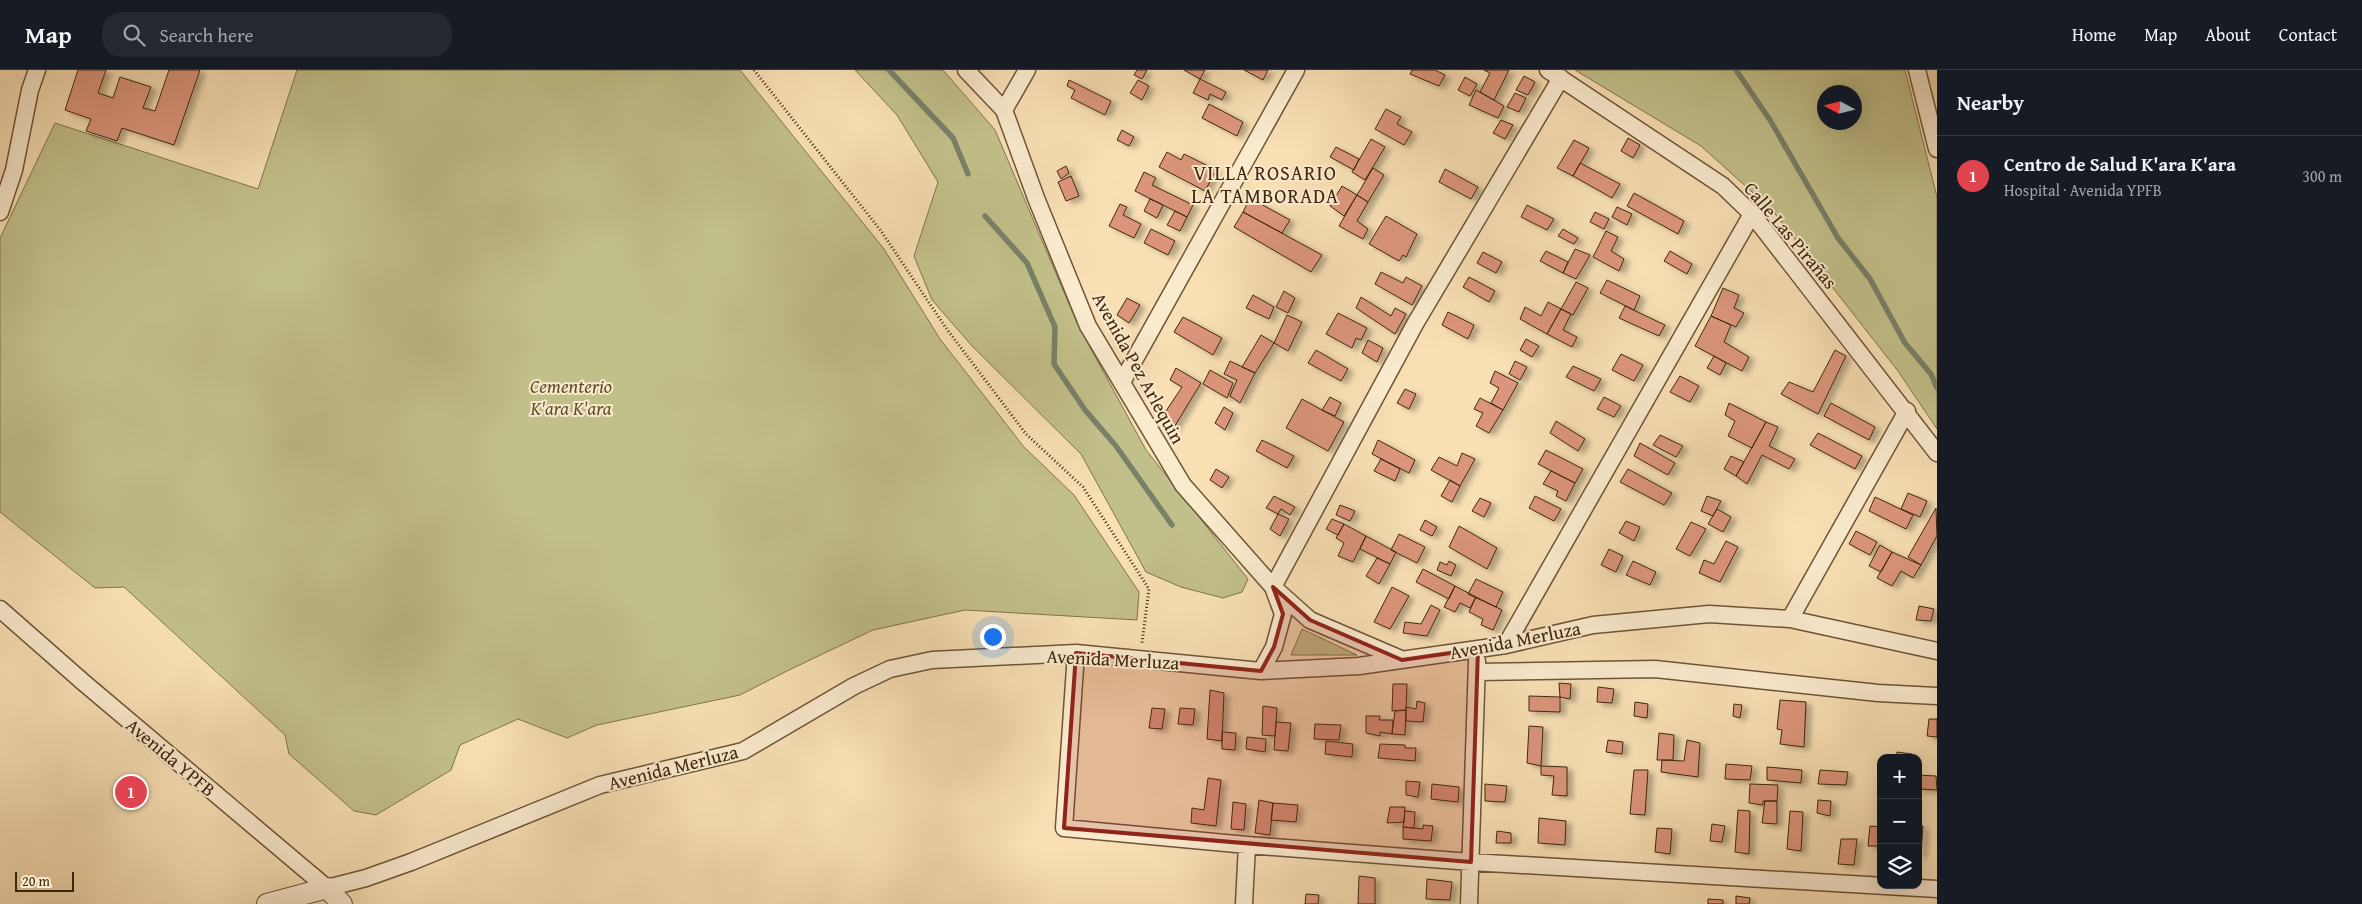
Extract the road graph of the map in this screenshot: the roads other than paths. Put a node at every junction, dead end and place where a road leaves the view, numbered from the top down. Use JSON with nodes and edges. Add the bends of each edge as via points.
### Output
{"nodes":[{"id":1,"x":37,"y":70,"type":"edge"},
{"id":2,"x":966,"y":70,"type":"edge"},
{"id":3,"x":1027,"y":70,"type":"edge"},
{"id":4,"x":1296,"y":70,"type":"edge"},
{"id":5,"x":1917,"y":70,"type":"edge"},
{"id":6,"x":1555,"y":74,"type":"edge"},
{"id":7,"x":1004,"y":110,"type":"junction"},
{"id":8,"x":1937,"y":148,"type":"edge"},
{"id":9,"x":0,"y":212,"type":"edge"},
{"id":10,"x":1752,"y":214,"type":"junction"},
{"id":11,"x":1122,"y":382,"type":"junction"},
{"id":12,"x":1906,"y":411,"type":"junction"},
{"id":13,"x":1937,"y":453,"type":"edge"},
{"id":14,"x":1273,"y":587,"type":"junction"},
{"id":15,"x":0,"y":609,"type":"edge"},
{"id":16,"x":1790,"y":619,"type":"junction"},
{"id":17,"x":1506,"y":645,"type":"junction"},
{"id":18,"x":1478,"y":649,"type":"junction"},
{"id":19,"x":1937,"y":651,"type":"edge"},
{"id":20,"x":1076,"y":653,"type":"junction"},
{"id":21,"x":1402,"y":660,"type":"junction"},
{"id":22,"x":1260,"y":671,"type":"junction"},
{"id":23,"x":1477,"y":672,"type":"junction"},
{"id":24,"x":1937,"y":696,"type":"edge"},
{"id":25,"x":1247,"y":845,"type":"junction"},
{"id":26,"x":1471,"y":862,"type":"junction"},
{"id":27,"x":327,"y":888,"type":"junction"},
{"id":28,"x":1937,"y":889,"type":"edge"},
{"id":29,"x":267,"y":904,"type":"edge"},
{"id":30,"x":312,"y":904,"type":"edge"},
{"id":31,"x":342,"y":904,"type":"edge"},
{"id":32,"x":1244,"y":904,"type":"edge"},
{"id":33,"x":1469,"y":904,"type":"edge"}],
"edges":[{"from":1,"to":9,"type":"street","via":[[14,170]]},
{"from":2,"to":7,"type":"street","name":"Avenida Pez Arlequin"},
{"from":3,"to":7,"type":"street"},
{"from":4,"to":11,"type":"street"},
{"from":5,"to":8,"type":"street"},
{"from":6,"to":10,"type":"street","name":"Calle Las Pirañas","via":[[1723,186]]},
{"from":6,"to":14,"type":"street"},
{"from":7,"to":11,"type":"street","name":"Avenida Pez Arlequin","via":[[1088,326]]},
{"from":10,"to":12,"type":"street","name":"Calle Las Pirañas"},
{"from":10,"to":17,"type":"street"},
{"from":11,"to":14,"type":"street","name":"Avenida Pez Arlequin","via":[[1183,485]]},
{"from":12,"to":13,"type":"street","name":"Calle Las Pirañas"},
{"from":12,"to":16,"type":"street"},
{"from":14,"to":21,"type":"street","name":"Avenida Pez Arlequin","via":[[1310,620]]},
{"from":14,"to":22,"type":"street","name":"Avenida Pez Arlequin","via":[[1283,614],[1274,647]]},
{"from":15,"to":27,"type":"street","name":"Avenida YPFB"},
{"from":16,"to":17,"type":"street","name":"Avenida Merluza","via":[[1708,614],[1593,625]]},
{"from":16,"to":19,"type":"street","name":"Avenida Merluza"},
{"from":17,"to":18,"type":"street","name":"Avenida Merluza"},
{"from":18,"to":21,"type":"street","name":"Avenida Merluza"},
{"from":18,"to":23,"type":"street"},
{"from":20,"to":22,"type":"street","name":"Avenida Merluza"},
{"from":20,"to":25,"type":"street","via":[[1064,828]]},
{"from":20,"to":27,"type":"street","name":"Avenida Merluza","via":[[932,660],[890,669],[854,686],[743,751],[600,785],[429,855]]},
{"from":21,"to":22,"type":"street","name":"Avenida Merluza","via":[[1360,666]]},
{"from":23,"to":24,"type":"street","name":"Avenida Merluza","via":[[1655,669],[1878,693]]},
{"from":23,"to":26,"type":"street"},
{"from":25,"to":26,"type":"street"},
{"from":25,"to":32,"type":"street"},
{"from":26,"to":28,"type":"street"},
{"from":26,"to":33,"type":"street"},
{"from":27,"to":29,"type":"street","name":"Avenida Merluza"},
{"from":27,"to":30,"type":"street"},
{"from":27,"to":31,"type":"street","name":"Avenida YPFB"}]}
